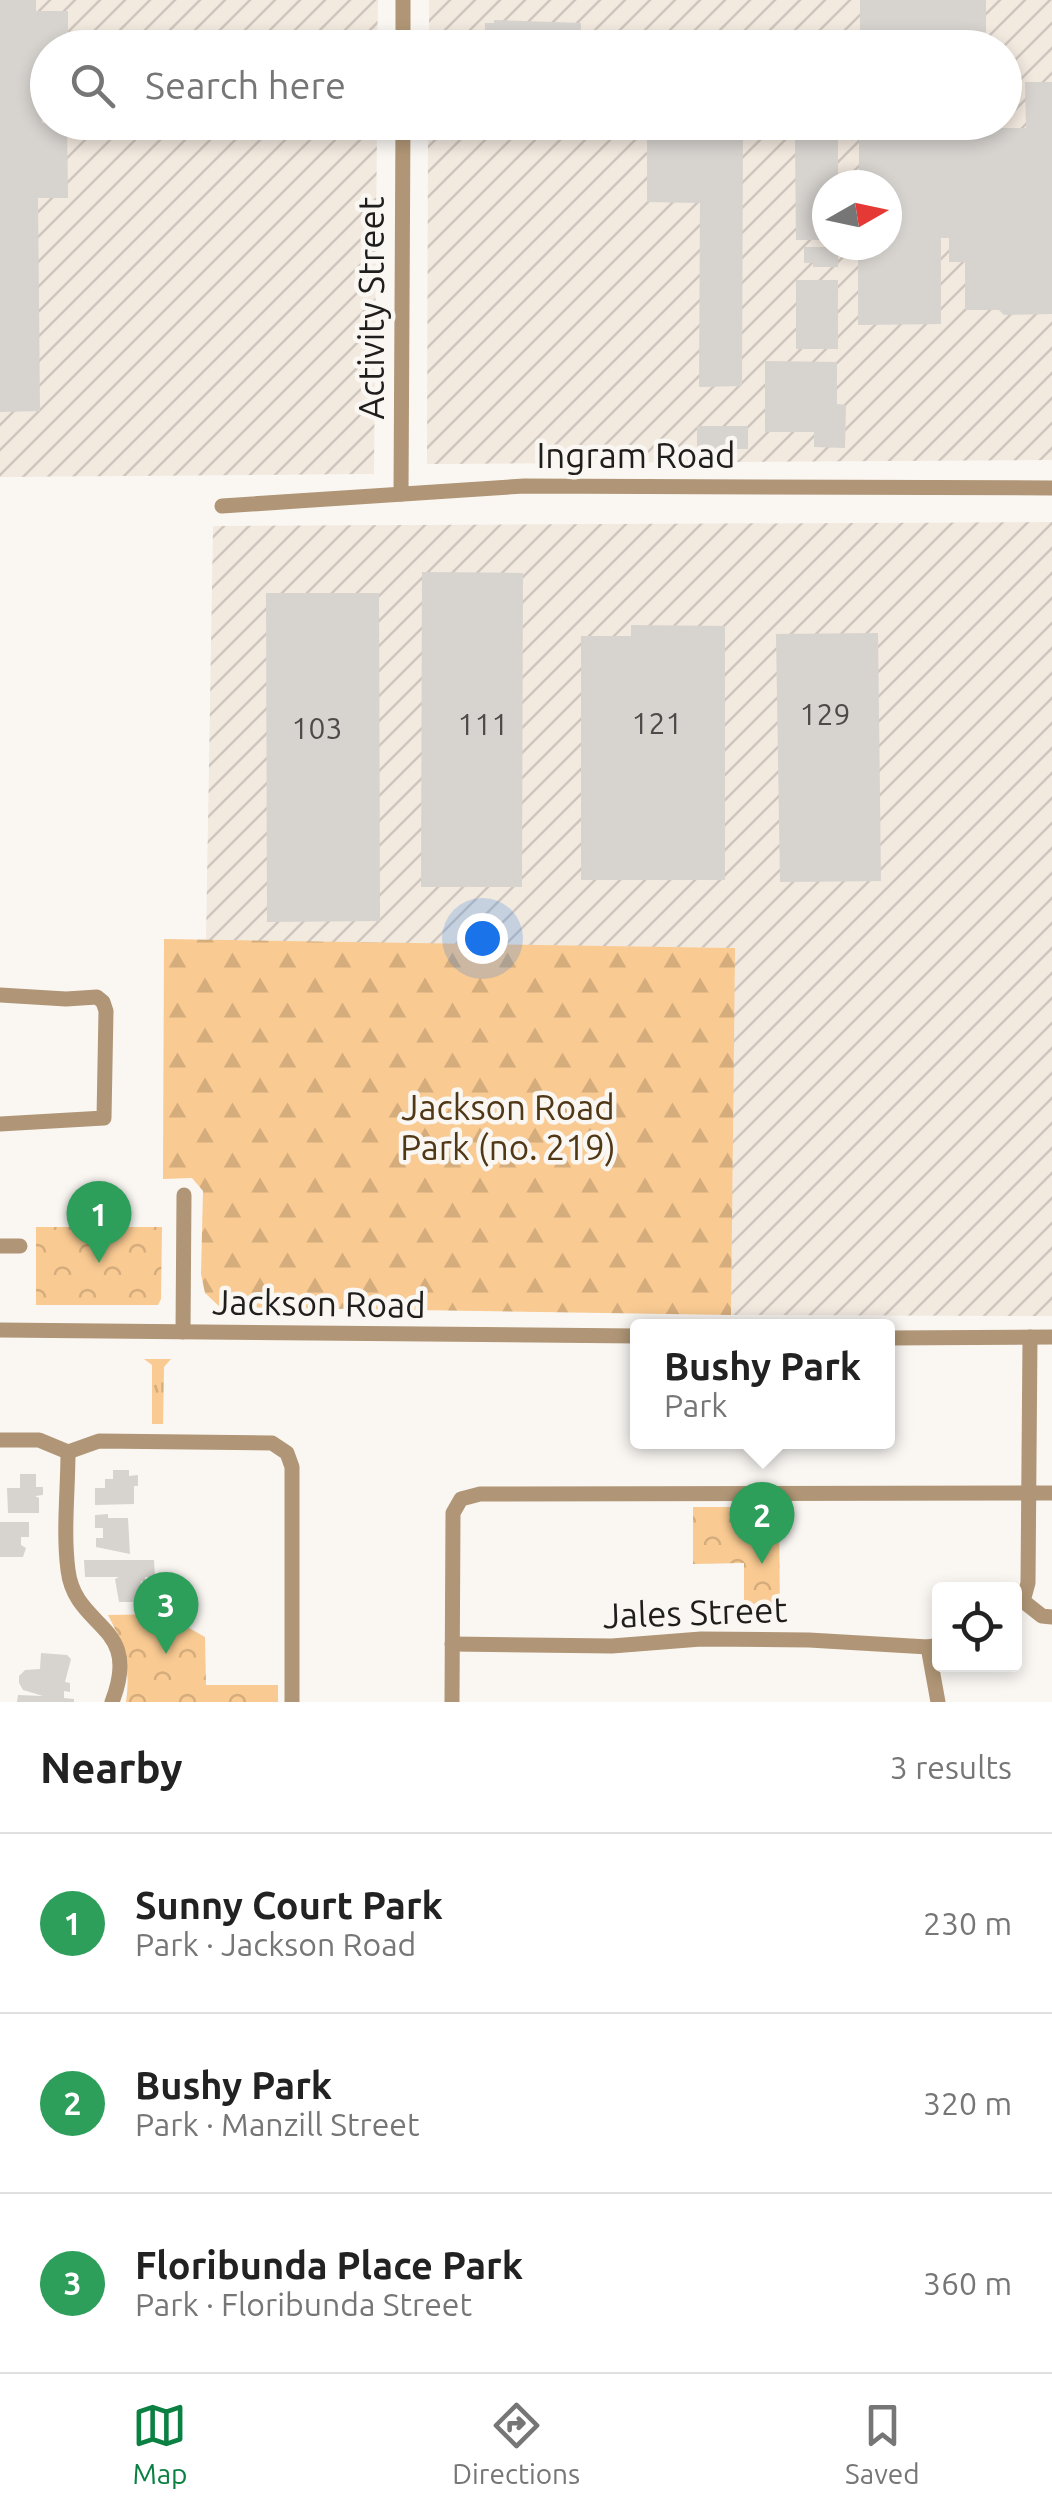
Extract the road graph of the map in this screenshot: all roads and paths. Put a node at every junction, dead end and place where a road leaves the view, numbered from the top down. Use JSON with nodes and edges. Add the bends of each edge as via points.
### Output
{"nodes":[{"id":1,"x":403,"y":0,"type":"edge"},
{"id":2,"x":403,"y":30,"type":"edge"},
{"id":3,"x":402,"y":140,"type":"edge"},
{"id":4,"x":1052,"y":488,"type":"edge"},
{"id":5,"x":401,"y":494,"type":"junction"},
{"id":6,"x":222,"y":506,"type":"dead end"},
{"id":7,"x":0,"y":995,"type":"edge"},
{"id":8,"x":0,"y":1124,"type":"edge"},
{"id":9,"x":184,"y":1195,"type":"dead end"},
{"id":10,"x":0,"y":1246,"type":"edge"},
{"id":11,"x":20,"y":1246,"type":"dead end"},
{"id":12,"x":0,"y":1330,"type":"edge"},
{"id":13,"x":184,"y":1332,"type":"junction"},
{"id":14,"x":630,"y":1336,"type":"edge"},
{"id":15,"x":1030,"y":1337,"type":"junction"},
{"id":16,"x":1052,"y":1337,"type":"edge"},
{"id":17,"x":895,"y":1338,"type":"edge"},
{"id":18,"x":0,"y":1440,"type":"edge"},
{"id":19,"x":68,"y":1452,"type":"junction"},
{"id":20,"x":1028,"y":1494,"type":"junction"},
{"id":21,"x":1052,"y":1494,"type":"edge"},
{"id":22,"x":1022,"y":1597,"type":"edge"},
{"id":23,"x":1022,"y":1606,"type":"edge"},
{"id":24,"x":1052,"y":1616,"type":"edge"},
{"id":25,"x":452,"y":1644,"type":"junction"},
{"id":26,"x":932,"y":1646,"type":"edge"},
{"id":27,"x":936,"y":1672,"type":"edge"},
{"id":28,"x":112,"y":1702,"type":"edge"},
{"id":29,"x":292,"y":1702,"type":"edge"},
{"id":30,"x":452,"y":1702,"type":"edge"},
{"id":31,"x":938,"y":1702,"type":"edge"}],
"edges":[{"from":1,"to":2,"type":"street"},
{"from":3,"to":5,"type":"street","name":"Activity Street"},
{"from":4,"to":5,"type":"street","name":"Ingram Road","via":[[524,486]]},
{"from":5,"to":6,"type":"street","name":"Ingram Road"},
{"from":7,"to":8,"type":"street","via":[[97,997],[106,1010],[104,1118]]},
{"from":9,"to":13,"type":"street"},
{"from":10,"to":11,"type":"street"},
{"from":12,"to":13,"type":"street","name":"Jackson Road"},
{"from":13,"to":14,"type":"street","name":"Jackson Road"},
{"from":15,"to":16,"type":"street"},
{"from":15,"to":17,"type":"street"},
{"from":15,"to":20,"type":"street"},
{"from":18,"to":19,"type":"street","via":[[39,1440]]},
{"from":19,"to":28,"type":"street","via":[[68,1572],[80,1602],[116,1644],[122,1668]]},
{"from":19,"to":29,"type":"street","via":[[99,1441],[272,1443],[287,1453]]},
{"from":20,"to":21,"type":"street"},
{"from":20,"to":22,"type":"street","via":[[1028,1582]]},
{"from":20,"to":25,"type":"street","via":[[480,1494],[461,1500],[453,1513]]},
{"from":23,"to":24,"type":"street"},
{"from":25,"to":26,"type":"street","name":"Jales Street","via":[[810,1640]]},
{"from":25,"to":30,"type":"street"},
{"from":27,"to":31,"type":"street"}]}
